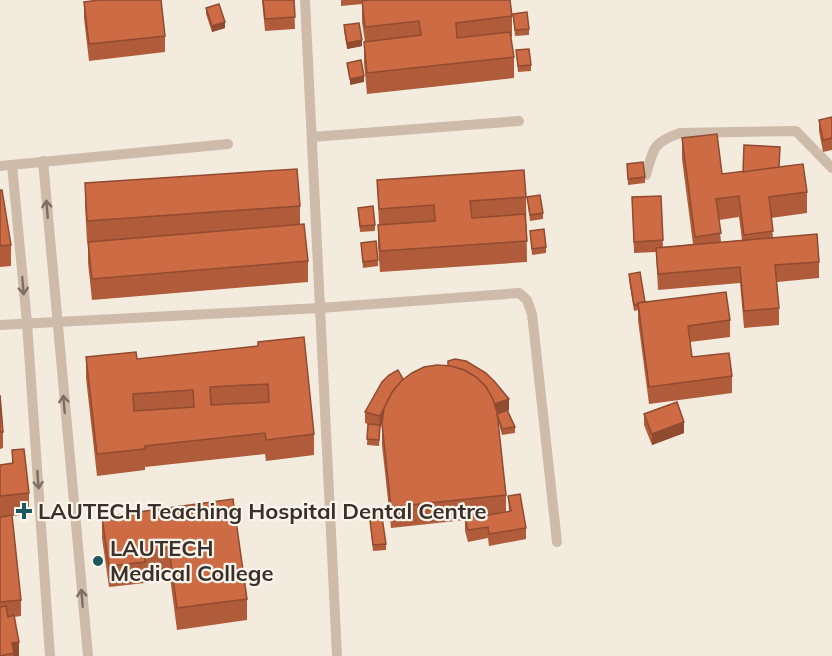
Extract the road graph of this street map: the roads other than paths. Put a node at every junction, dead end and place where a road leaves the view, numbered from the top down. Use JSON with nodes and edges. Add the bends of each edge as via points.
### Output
{"nodes":[{"id":1,"x":305,"y":0,"type":"edge"},
{"id":2,"x":519,"y":121,"type":"dead end"},
{"id":3,"x":312,"y":137,"type":"junction"},
{"id":4,"x":228,"y":144,"type":"dead end"},
{"id":5,"x":43,"y":161,"type":"junction"},
{"id":6,"x":12,"y":165,"type":"junction"},
{"id":7,"x":0,"y":166,"type":"edge"},
{"id":8,"x":832,"y":168,"type":"edge"},
{"id":9,"x":646,"y":175,"type":"edge"},
{"id":10,"x":320,"y":308,"type":"junction"},
{"id":11,"x":57,"y":322,"type":"junction"},
{"id":12,"x":27,"y":323,"type":"junction"},
{"id":13,"x":0,"y":325,"type":"edge"},
{"id":14,"x":557,"y":542,"type":"dead end"},
{"id":15,"x":50,"y":656,"type":"edge"},
{"id":16,"x":87,"y":656,"type":"edge"},
{"id":17,"x":337,"y":656,"type":"edge"}],
"edges":[{"from":1,"to":3,"type":"lane"},
{"from":2,"to":3,"type":"lane"},
{"from":3,"to":10,"type":"lane"},
{"from":4,"to":5,"type":"lane"},
{"from":5,"to":6,"type":"lane"},
{"from":11,"to":5,"type":"lane","one_way":true},
{"from":6,"to":7,"type":"lane"},
{"from":6,"to":12,"type":"lane","one_way":true},
{"from":8,"to":9,"type":"lane","via":[[796,131],[680,133],[665,138],[654,148]]},
{"from":10,"to":11,"type":"lane"},
{"from":10,"to":14,"type":"lane","via":[[519,293],[527,300],[532,314]]},
{"from":10,"to":17,"type":"lane"},
{"from":11,"to":12,"type":"lane"},
{"from":16,"to":11,"type":"lane","one_way":true},
{"from":12,"to":13,"type":"lane"},
{"from":12,"to":15,"type":"lane","one_way":true}]}
